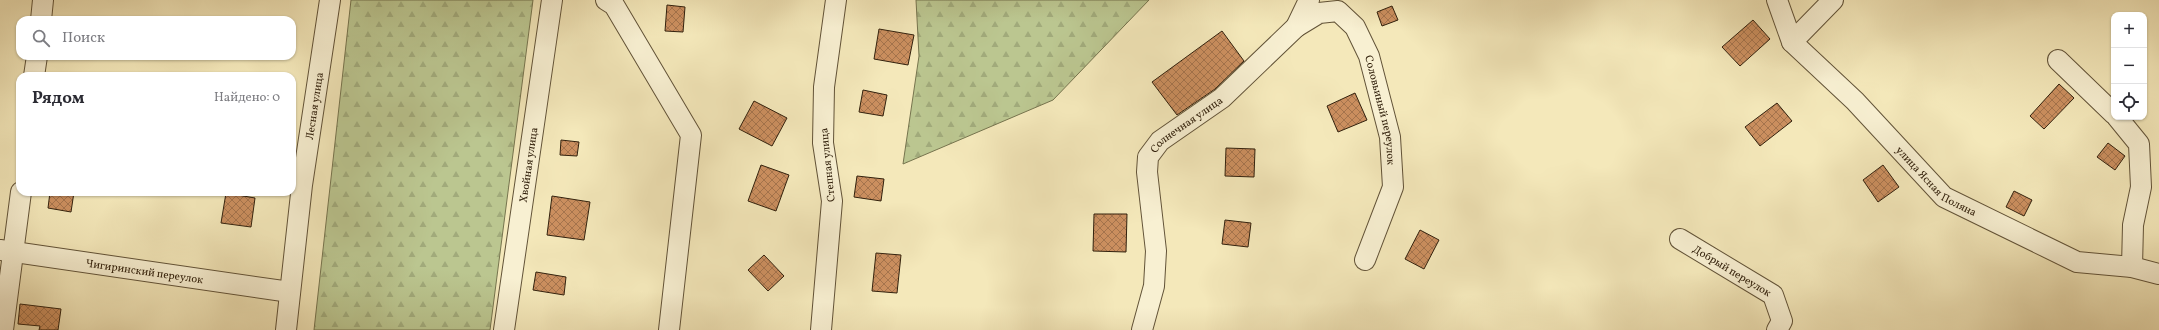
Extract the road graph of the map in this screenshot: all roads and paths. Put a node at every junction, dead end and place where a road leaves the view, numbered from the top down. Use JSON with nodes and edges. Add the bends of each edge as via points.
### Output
{"nodes":[{"id":1,"x":43,"y":0,"type":"edge"},
{"id":2,"x":330,"y":0,"type":"edge"},
{"id":3,"x":552,"y":0,"type":"edge"},
{"id":4,"x":606,"y":0,"type":"edge"},
{"id":5,"x":836,"y":0,"type":"edge"},
{"id":6,"x":1309,"y":0,"type":"edge"},
{"id":7,"x":1777,"y":0,"type":"edge"},
{"id":8,"x":1834,"y":0,"type":"edge"},
{"id":9,"x":41,"y":16,"type":"edge"},
{"id":10,"x":1296,"y":27,"type":"junction"},
{"id":11,"x":1792,"y":42,"type":"junction"},
{"id":12,"x":36,"y":60,"type":"edge"},
{"id":13,"x":2058,"y":60,"type":"dead end"},
{"id":14,"x":34,"y":72,"type":"edge"},
{"id":15,"x":2111,"y":111,"type":"edge"},
{"id":16,"x":2119,"y":120,"type":"edge"},
{"id":17,"x":20,"y":196,"type":"edge"},
{"id":18,"x":1680,"y":239,"type":"dead end"},
{"id":19,"x":7,"y":251,"type":"edge"},
{"id":20,"x":1365,"y":260,"type":"dead end"},
{"id":21,"x":2132,"y":267,"type":"junction"},
{"id":22,"x":2159,"y":274,"type":"edge"},
{"id":23,"x":290,"y":292,"type":"junction"},
{"id":24,"x":3,"y":330,"type":"edge"},
{"id":25,"x":286,"y":330,"type":"edge"},
{"id":26,"x":504,"y":330,"type":"edge"},
{"id":27,"x":669,"y":330,"type":"edge"},
{"id":28,"x":821,"y":330,"type":"edge"},
{"id":29,"x":1142,"y":330,"type":"edge"},
{"id":30,"x":1777,"y":330,"type":"edge"}],
"edges":[{"from":1,"to":9,"type":"street"},
{"from":2,"to":23,"type":"street","name":"Лесная улица","via":[[302,185]]},
{"from":3,"to":26,"type":"street","name":"Хвойная улица"},
{"from":4,"to":27,"type":"street","via":[[614,5],[691,135]]},
{"from":5,"to":28,"type":"street","name":"Степная улица","via":[[824,87],[823,143],[832,201]]},
{"from":6,"to":10,"type":"street","name":"Солнечная улица"},
{"from":7,"to":11,"type":"street","name":"улица Ясная Поляна"},
{"from":8,"to":11,"type":"street"},
{"from":10,"to":20,"type":"street","name":"Соловьиный переулок","via":[[1319,13],[1338,11],[1355,27],[1369,56],[1390,136],[1393,187]]},
{"from":10,"to":29,"type":"street","name":"Солнечная улица","via":[[1222,98],[1160,142],[1148,157],[1147,172],[1156,251],[1154,286]]},
{"from":11,"to":21,"type":"street","name":"улица Ясная Поляна","via":[[1855,100],[1944,196],[2077,262]]},
{"from":12,"to":14,"type":"street"},
{"from":13,"to":15,"type":"street"},
{"from":16,"to":21,"type":"street","via":[[2139,144],[2141,187],[2132,226]]},
{"from":17,"to":19,"type":"street"},
{"from":18,"to":30,"type":"street","name":"Добрый переулок","via":[[1773,295],[1782,321]]},
{"from":19,"to":23,"type":"street","name":"Чигиринский переулок"},
{"from":19,"to":24,"type":"street"},
{"from":21,"to":22,"type":"street","name":"улица Ясная Поляна"},
{"from":23,"to":25,"type":"street","name":"Лесная улица"}]}
